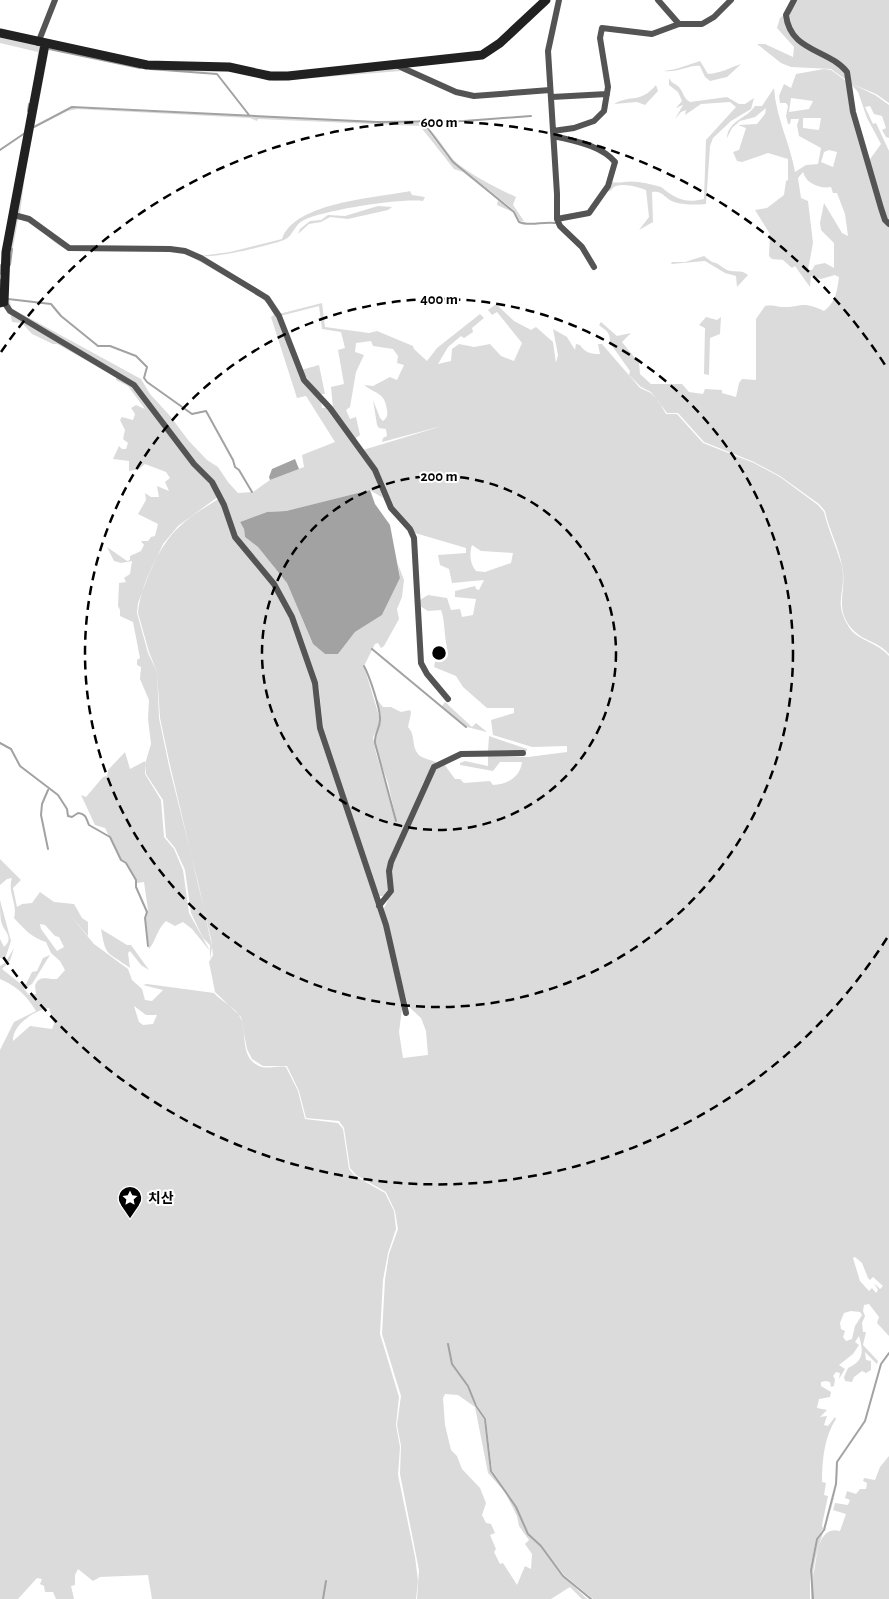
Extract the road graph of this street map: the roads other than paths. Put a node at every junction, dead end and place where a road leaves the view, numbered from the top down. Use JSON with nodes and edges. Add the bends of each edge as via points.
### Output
{"nodes":[{"id":1,"x":55,"y":0,"type":"edge"},
{"id":2,"x":546,"y":0,"type":"edge"},
{"id":3,"x":560,"y":0,"type":"edge"},
{"id":4,"x":658,"y":0,"type":"edge"},
{"id":5,"x":731,"y":0,"type":"edge"},
{"id":6,"x":794,"y":0,"type":"edge"},
{"id":7,"x":679,"y":24,"type":"junction"},
{"id":8,"x":0,"y":33,"type":"edge"},
{"id":9,"x":42,"y":44,"type":"junction"},
{"id":10,"x":396,"y":65,"type":"junction"},
{"id":11,"x":551,"y":94,"type":"junction"},
{"id":12,"x":607,"y":94,"type":"junction"},
{"id":13,"x":554,"y":133,"type":"junction"},
{"id":14,"x":14,"y":215,"type":"junction"},
{"id":15,"x":557,"y":219,"type":"junction"},
{"id":16,"x":889,"y":224,"type":"edge"},
{"id":17,"x":594,"y":267,"type":"dead end"},
{"id":18,"x":2,"y":303,"type":"edge"},
{"id":19,"x":448,"y":699,"type":"dead end"},
{"id":20,"x":523,"y":752,"type":"dead end"},
{"id":21,"x":379,"y":906,"type":"junction"},
{"id":22,"x":406,"y":1012,"type":"dead end"}],
"edges":[{"from":1,"to":9,"type":"street"},
{"from":2,"to":10,"type":"street","via":[[500,43],[482,55]]},
{"from":3,"to":11,"type":"street","via":[[548,51]]},
{"from":4,"to":7,"type":"street"},
{"from":5,"to":7,"type":"street","via":[[702,24]]},
{"from":6,"to":16,"type":"street","via":[[786,14],[790,30],[806,46],[847,72],[857,128],[880,208]]},
{"from":7,"to":12,"type":"street","via":[[652,34],[602,28],[600,38]]},
{"from":8,"to":9,"type":"street"},
{"from":9,"to":10,"type":"street","via":[[147,65],[229,67],[270,76]]},
{"from":9,"to":14,"type":"street"},
{"from":10,"to":11,"type":"street","via":[[456,92],[474,96]]},
{"from":11,"to":12,"type":"street"},
{"from":11,"to":13,"type":"street"},
{"from":12,"to":13,"type":"street","via":[[604,111],[594,121]]},
{"from":13,"to":15,"type":"street"},
{"from":13,"to":15,"type":"street","via":[[604,152],[615,162],[608,186],[588,213]]},
{"from":14,"to":18,"type":"street","via":[[6,252]]},
{"from":14,"to":19,"type":"street","via":[[29,219],[69,248],[185,251],[267,298],[279,316],[304,380],[330,408],[370,463],[391,508],[413,534],[421,663]]},
{"from":15,"to":17,"type":"street"},
{"from":18,"to":21,"type":"street","via":[[10,311],[130,382],[194,464],[212,482],[235,537],[270,577],[292,617],[315,682],[320,728],[329,759]]},
{"from":20,"to":21,"type":"street","via":[[462,754],[434,767],[390,866],[390,891]]},
{"from":21,"to":22,"type":"street"}]}
